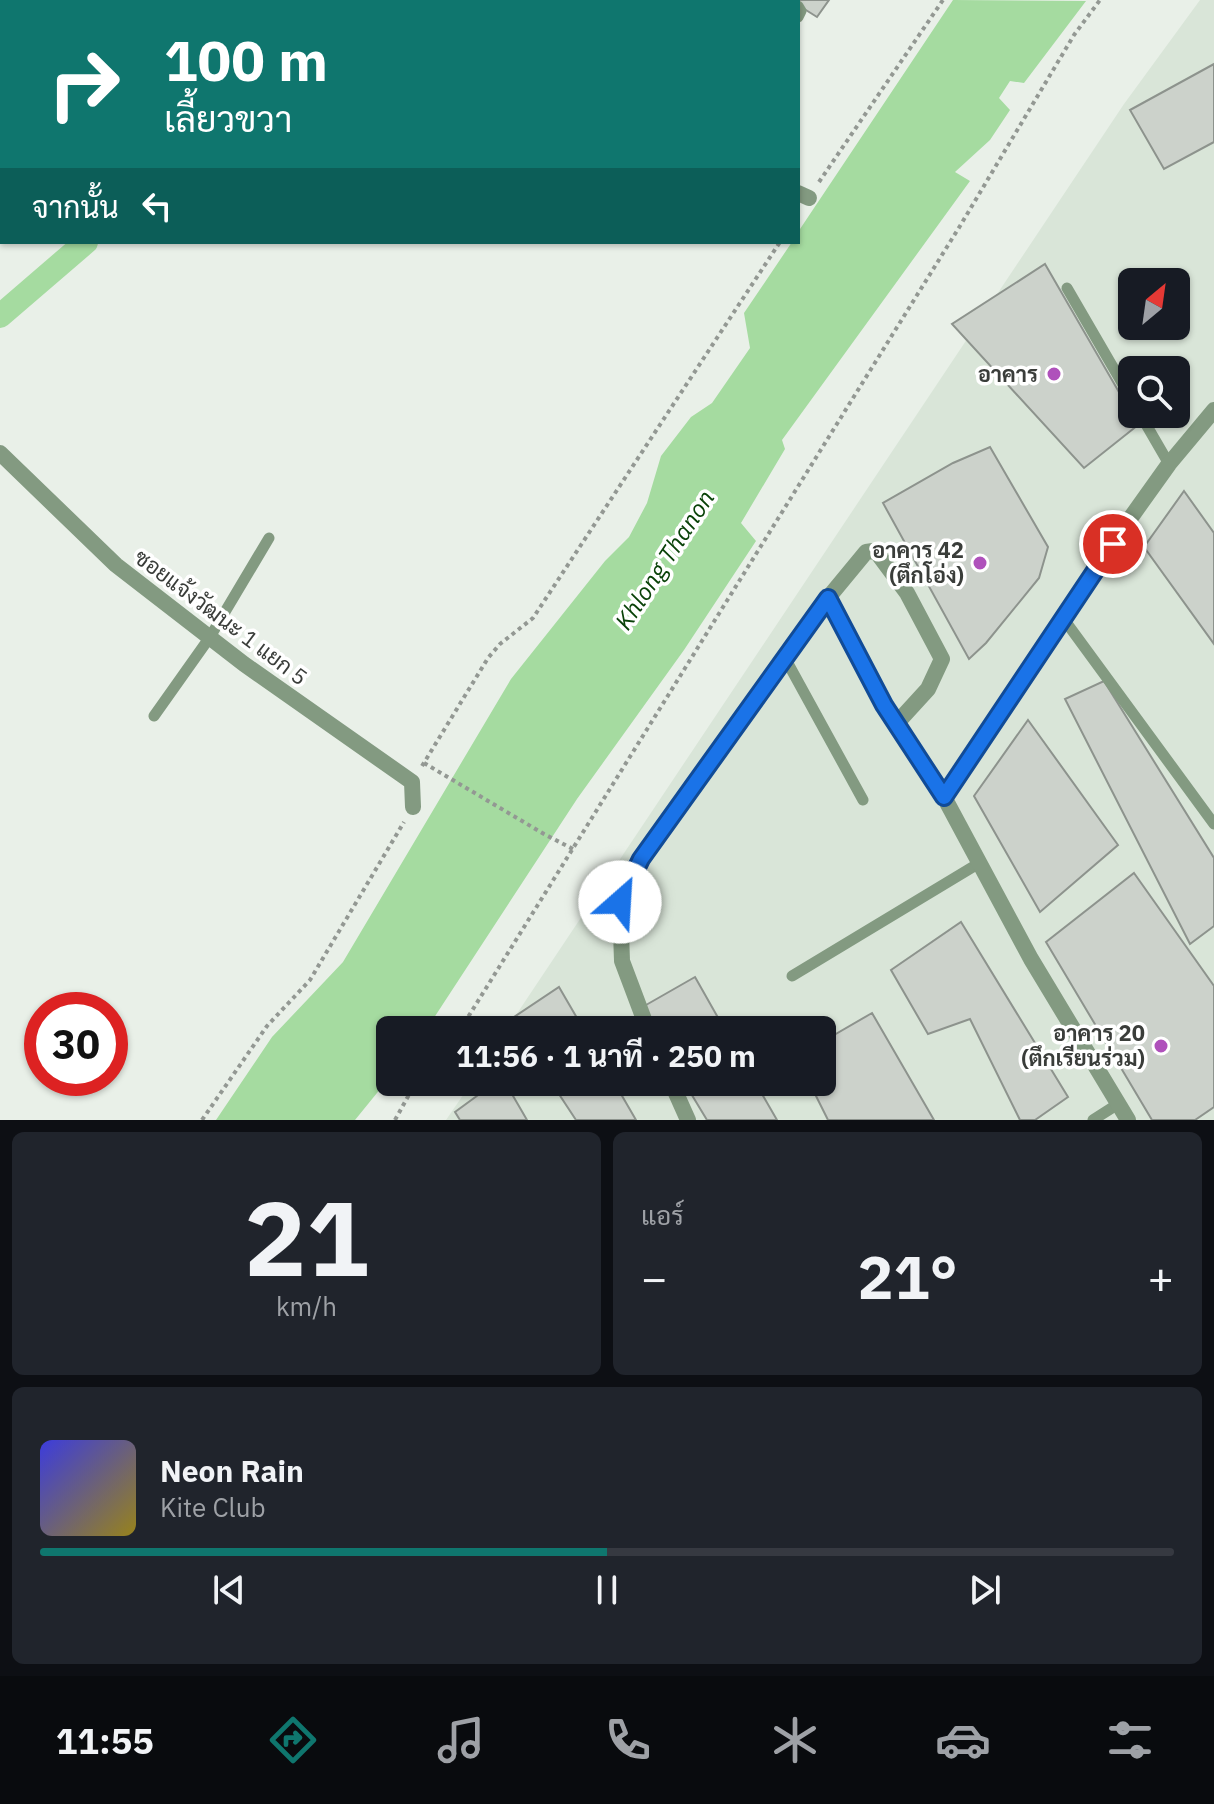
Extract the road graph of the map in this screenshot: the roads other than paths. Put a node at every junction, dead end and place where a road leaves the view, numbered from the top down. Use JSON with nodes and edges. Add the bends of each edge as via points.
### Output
{"nodes":[{"id":1,"x":1067,"y":288,"type":"dead end"},
{"id":2,"x":1118,"y":376,"type":"edge"},
{"id":3,"x":1214,"y":410,"type":"edge"},
{"id":4,"x":1148,"y":428,"type":"edge"},
{"id":5,"x":0,"y":453,"type":"edge"},
{"id":6,"x":1169,"y":464,"type":"junction"},
{"id":7,"x":269,"y":538,"type":"dead end"},
{"id":8,"x":828,"y":598,"type":"junction"},
{"id":9,"x":1063,"y":618,"type":"junction"},
{"id":10,"x":210,"y":637,"type":"junction"},
{"id":11,"x":785,"y":658,"type":"junction"},
{"id":12,"x":154,"y":716,"type":"dead end"},
{"id":13,"x":896,"y":724,"type":"junction"},
{"id":14,"x":944,"y":797,"type":"junction"},
{"id":15,"x":863,"y":800,"type":"dead end"},
{"id":16,"x":413,"y":807,"type":"road end"},
{"id":17,"x":1214,"y":824,"type":"edge"},
{"id":18,"x":981,"y":862,"type":"junction"},
{"id":19,"x":792,"y":976,"type":"dead end"},
{"id":20,"x":643,"y":1016,"type":"edge"},
{"id":21,"x":677,"y":1096,"type":"edge"},
{"id":22,"x":1118,"y":1104,"type":"junction"},
{"id":23,"x":688,"y":1120,"type":"edge"},
{"id":24,"x":1093,"y":1120,"type":"edge"},
{"id":25,"x":1128,"y":1120,"type":"edge"}],
"edges":[{"from":1,"to":2,"type":"lane"},
{"from":3,"to":6,"type":"street"},
{"from":4,"to":6,"type":"lane"},
{"from":5,"to":10,"type":"street","name":"ซอยแจ้งวัฒนะ 1 แยก 5","via":[[116,565]]},
{"from":6,"to":9,"type":"street"},
{"from":7,"to":10,"type":"lane"},
{"from":8,"to":11,"type":"street"},
{"from":8,"to":13,"type":"street"},
{"from":8,"to":13,"type":"street","via":[[866,552],[873,551],[907,593],[942,659],[928,689]]},
{"from":9,"to":14,"type":"street"},
{"from":9,"to":17,"type":"lane"},
{"from":10,"to":12,"type":"lane"},
{"from":10,"to":16,"type":"street","name":"ซอยแจ้งวัฒนะ 1 แยก 5","via":[[412,782]]},
{"from":11,"to":15,"type":"lane"},
{"from":11,"to":20,"type":"street","via":[[641,859],[620,902],[622,961]]},
{"from":13,"to":14,"type":"street"},
{"from":14,"to":18,"type":"street"},
{"from":18,"to":19,"type":"lane"},
{"from":18,"to":22,"type":"street","via":[[1031,959]]},
{"from":21,"to":23,"type":"street"},
{"from":22,"to":24,"type":"lane"},
{"from":22,"to":25,"type":"street"}]}
